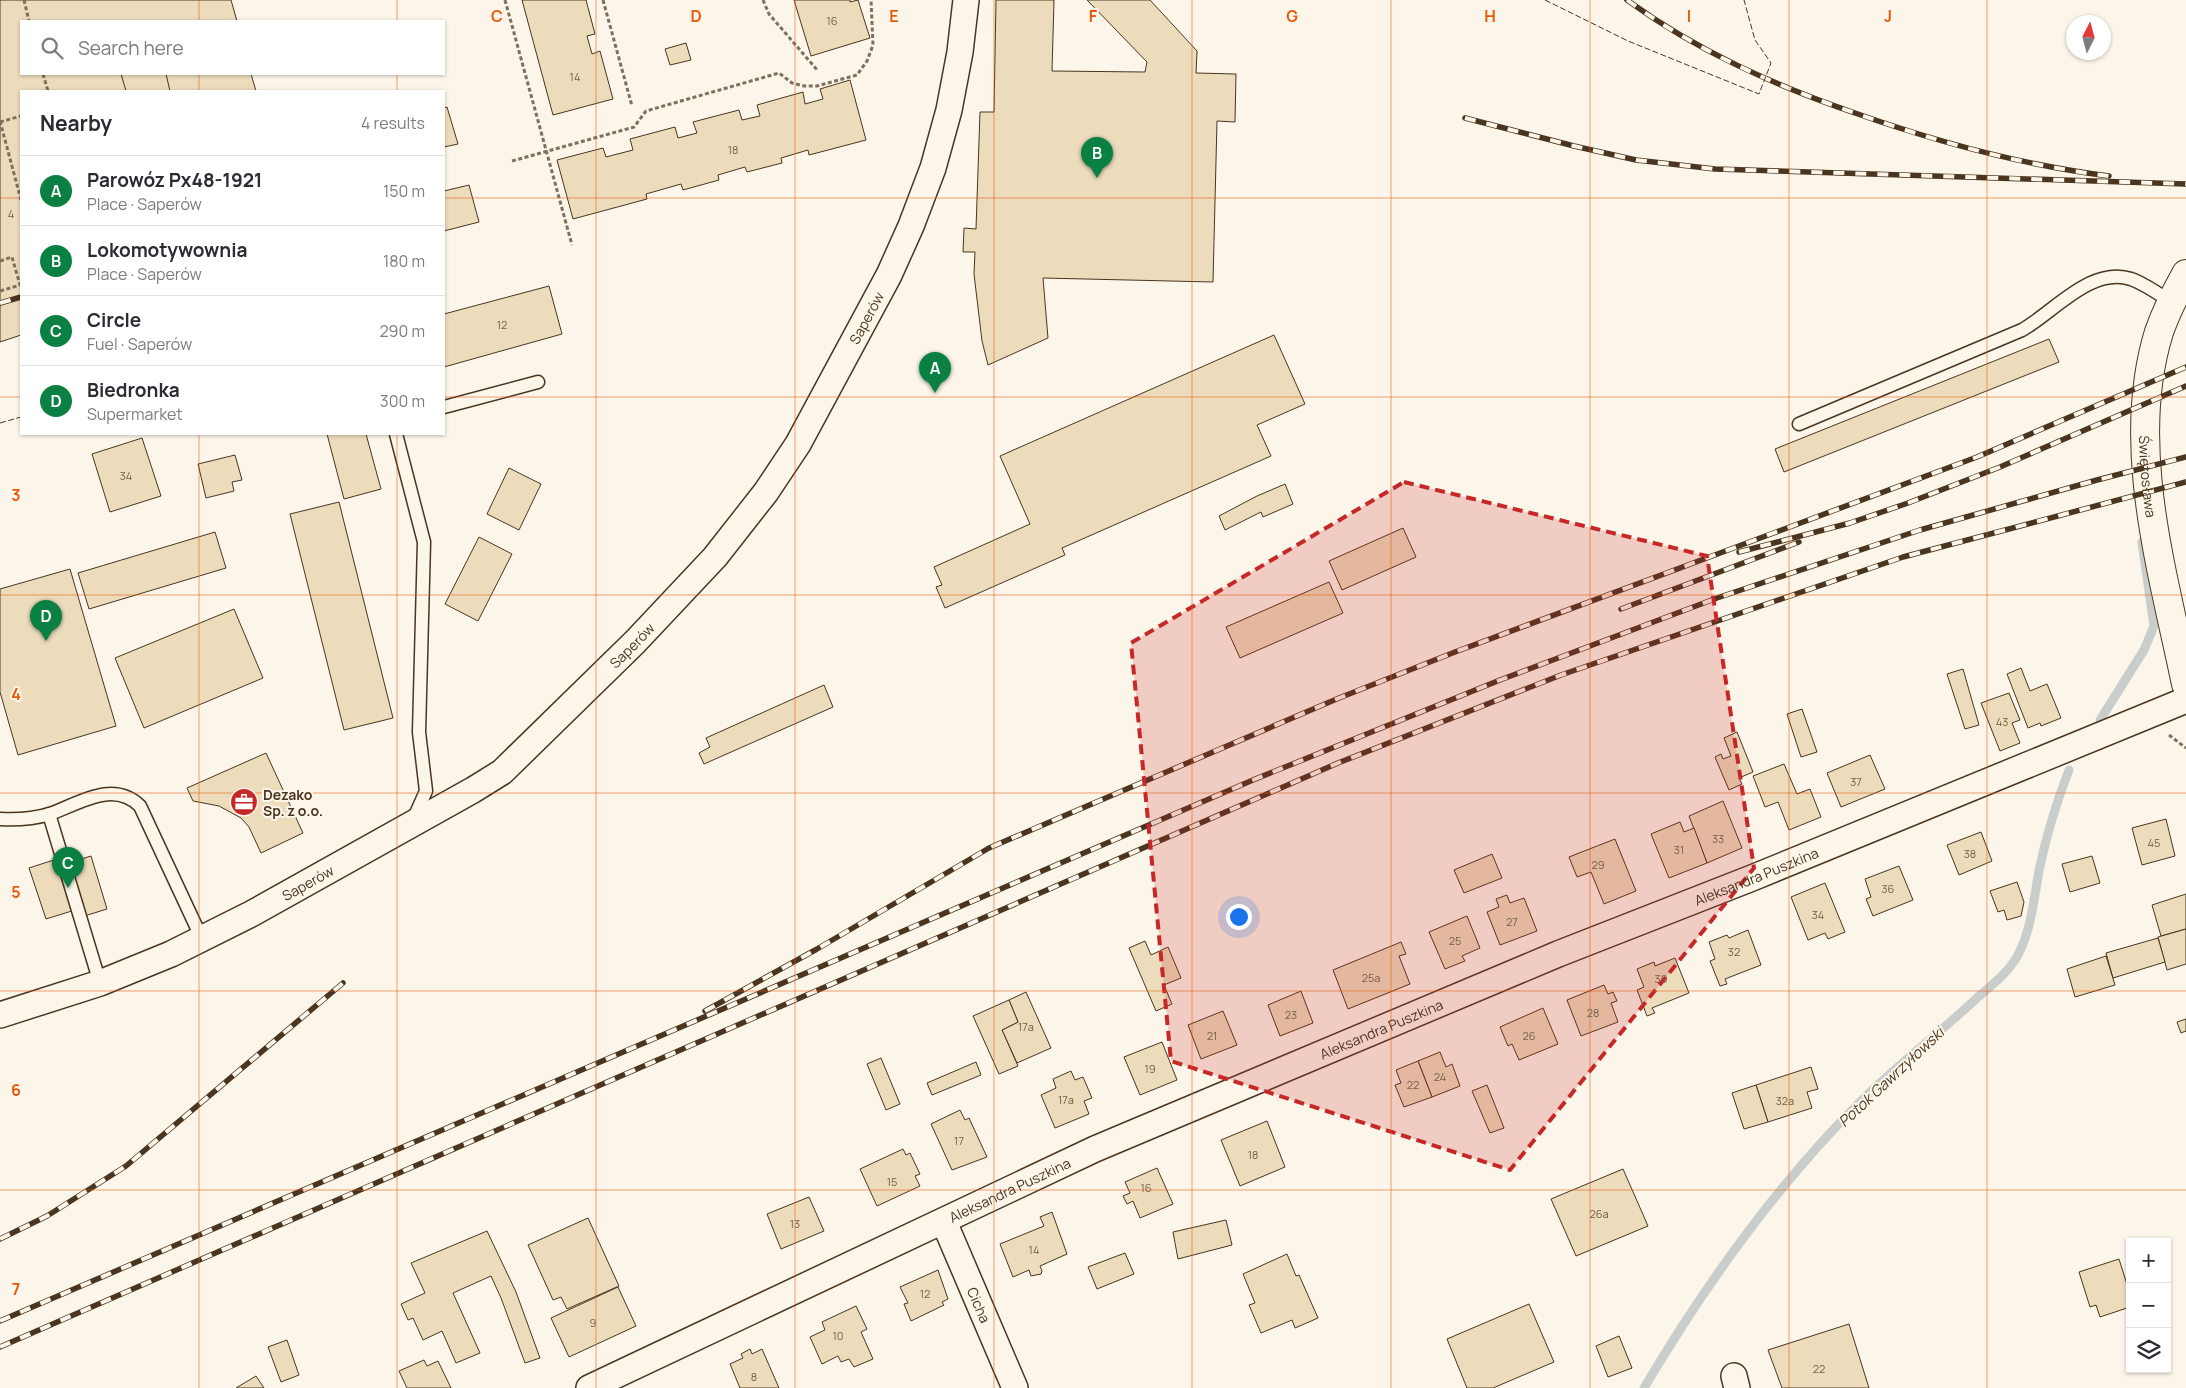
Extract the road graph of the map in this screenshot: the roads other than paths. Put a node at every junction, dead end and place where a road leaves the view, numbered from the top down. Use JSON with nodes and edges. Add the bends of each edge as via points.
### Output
{"nodes":[{"id":1,"x":966,"y":0,"type":"edge"},
{"id":2,"x":2186,"y":274,"type":"edge"},
{"id":3,"x":2172,"y":302,"type":"junction"},
{"id":4,"x":538,"y":382,"type":"dead end"},
{"id":5,"x":445,"y":407,"type":"edge"},
{"id":6,"x":1799,"y":424,"type":"dead end"},
{"id":7,"x":396,"y":435,"type":"edge"},
{"id":8,"x":2186,"y":684,"type":"edge"},
{"id":9,"x":2186,"y":700,"type":"edge"},
{"id":10,"x":49,"y":814,"type":"junction"},
{"id":11,"x":0,"y":819,"type":"edge"},
{"id":12,"x":411,"y":824,"type":"junction"},
{"id":13,"x":202,"y":939,"type":"junction"},
{"id":14,"x":100,"y":983,"type":"junction"},
{"id":15,"x":0,"y":1015,"type":"edge"},
{"id":16,"x":944,"y":1222,"type":"junction"},
{"id":17,"x":589,"y":1388,"type":"edge"},
{"id":18,"x":1015,"y":1388,"type":"edge"}],
"edges":[{"from":1,"to":12,"type":"street","name":"Saperów","via":[[949,110],[933,168],[911,226],[856,341],[782,468],[714,557],[635,642],[529,747],[502,772]]},
{"from":2,"to":3,"type":"street","name":"Świętosława"},
{"from":3,"to":6,"type":"lane","via":[[2133,280],[2113,276],[2099,280],[2081,288],[2022,330]]},
{"from":3,"to":8,"type":"street","name":"Świętosława","via":[[2150,372],[2144,419],[2145,450],[2150,500]]},
{"from":4,"to":5,"type":"lane"},
{"from":7,"to":12,"type":"lane","via":[[424,542],[419,732],[426,791]]},
{"from":9,"to":16,"type":"street","name":"Aleksandra Puszkina","via":[[1428,1008],[1095,1149]]},
{"from":10,"to":11,"type":"lane","via":[[25,820]]},
{"from":10,"to":13,"type":"lane","via":[[99,794],[130,797],[140,806]]},
{"from":10,"to":14,"type":"lane"},
{"from":12,"to":13,"type":"street","name":"Saperów"},
{"from":13,"to":14,"type":"street","name":"Saperów"},
{"from":14,"to":15,"type":"street","name":"Saperów"},
{"from":16,"to":17,"type":"street","name":"Aleksandra Puszkina"},
{"from":16,"to":18,"type":"street","name":"Cicha"}]}
